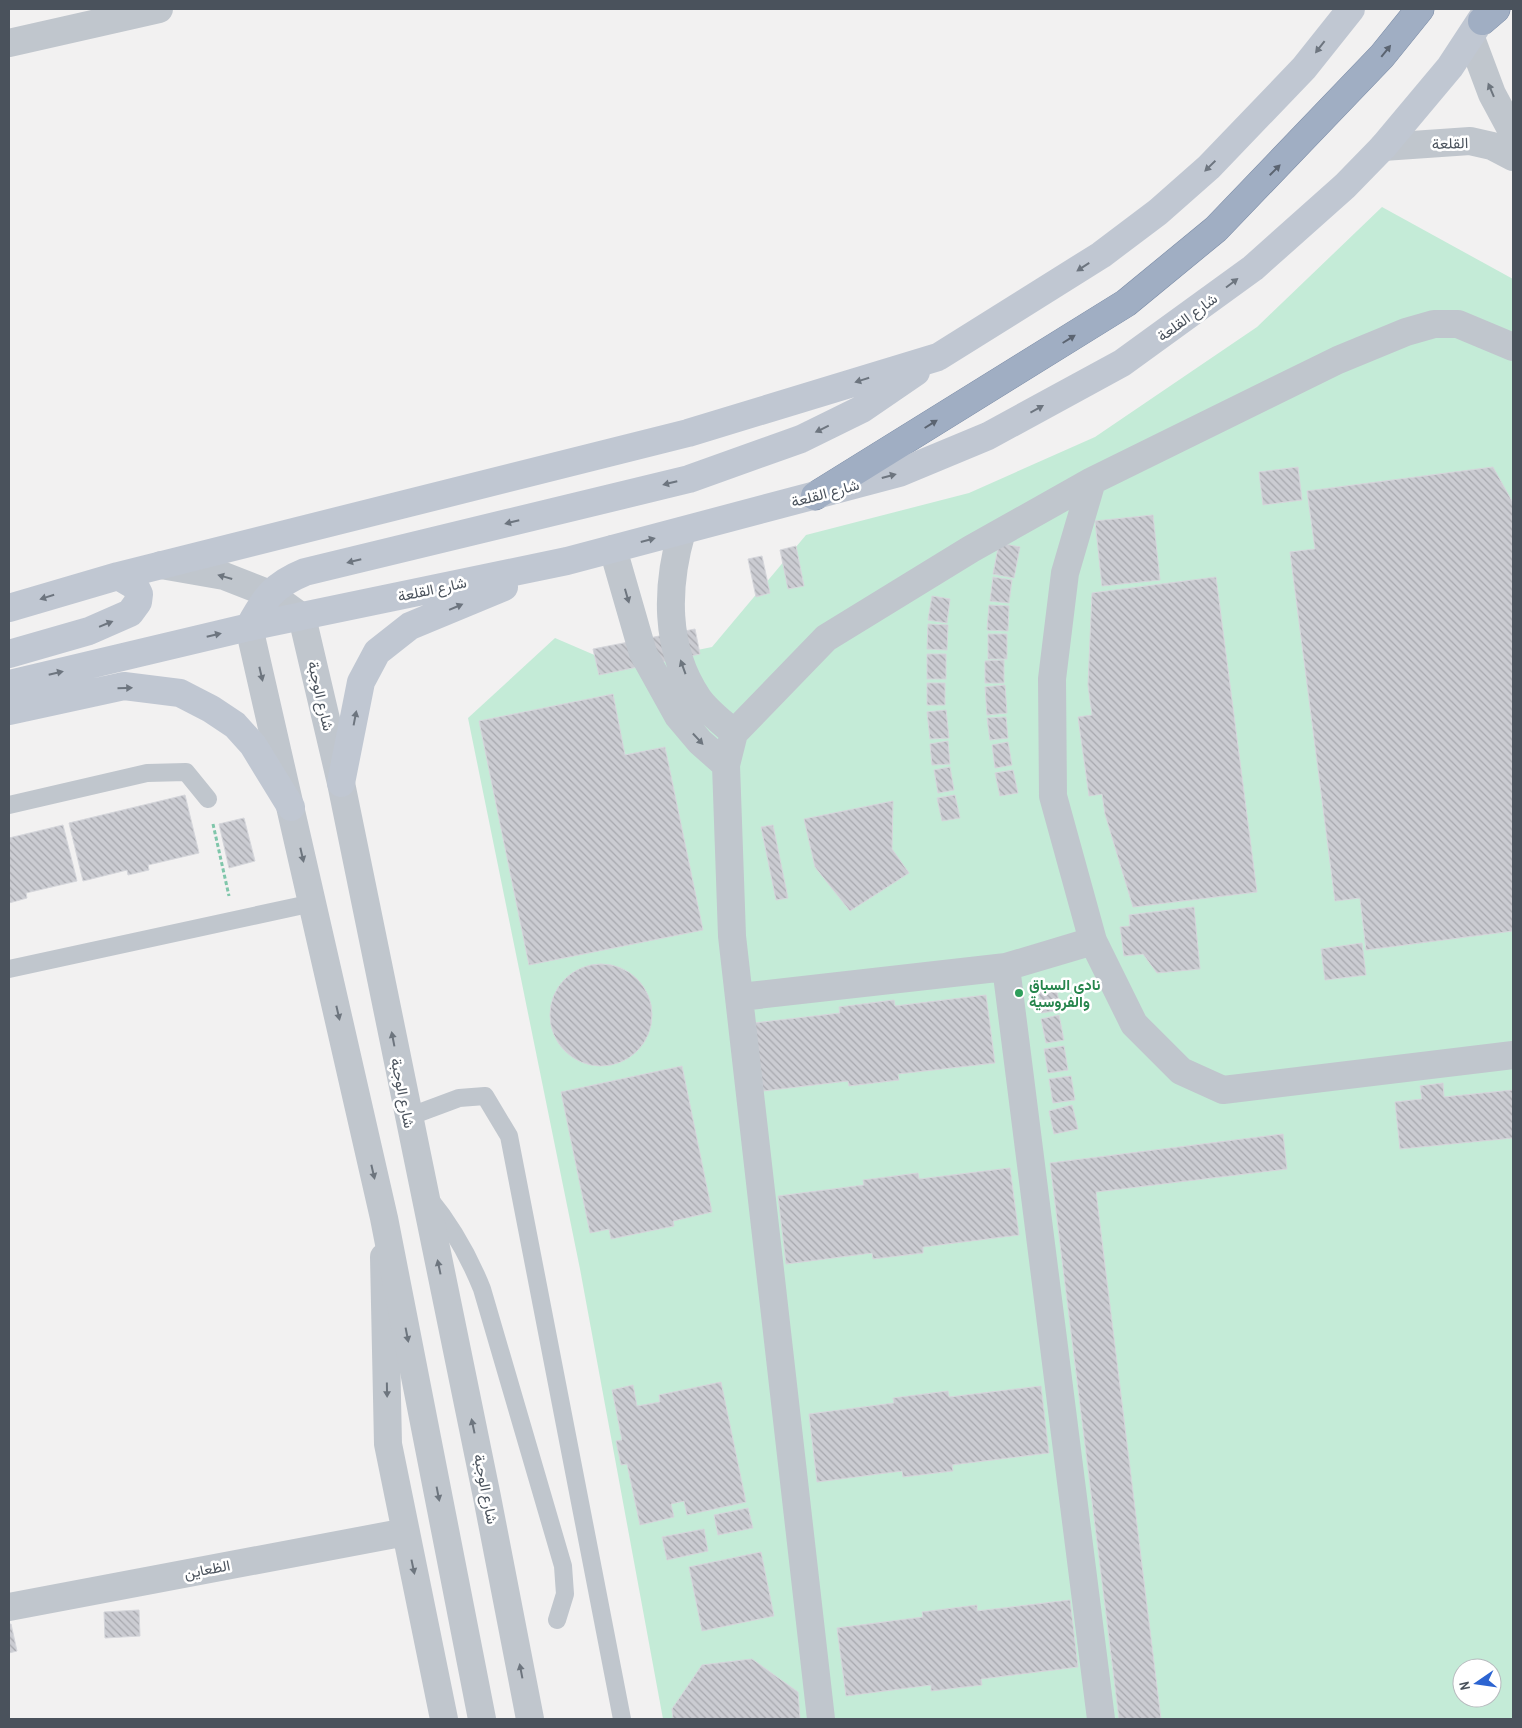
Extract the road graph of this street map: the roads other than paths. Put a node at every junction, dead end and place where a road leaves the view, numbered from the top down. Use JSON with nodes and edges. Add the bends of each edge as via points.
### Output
{"nodes":[{"id":1,"x":159,"y":9,"type":"edge"},
{"id":2,"x":1351,"y":9,"type":"edge"},
{"id":3,"x":1420,"y":9,"type":"edge"},
{"id":4,"x":1484,"y":19,"type":"edge"},
{"id":5,"x":9,"y":43,"type":"edge"},
{"id":6,"x":1513,"y":133,"type":"edge"},
{"id":7,"x":1383,"y":147,"type":"junction"},
{"id":8,"x":1513,"y":157,"type":"edge"},
{"id":9,"x":1513,"y":347,"type":"edge"},
{"id":10,"x":938,"y":357,"type":"junction"},
{"id":11,"x":1092,"y":481,"type":"junction"},
{"id":12,"x":815,"y":496,"type":"junction"},
{"id":13,"x":682,"y":531,"type":"junction"},
{"id":14,"x":613,"y":549,"type":"junction"},
{"id":15,"x":567,"y":561,"type":"junction"},
{"id":16,"x":161,"y":565,"type":"junction"},
{"id":17,"x":118,"y":576,"type":"junction"},
{"id":18,"x":270,"y":594,"type":"junction"},
{"id":19,"x":9,"y":608,"type":"edge"},
{"id":20,"x":302,"y":617,"type":"junction"},
{"id":21,"x":249,"y":627,"type":"junction"},
{"id":22,"x":9,"y":654,"type":"edge"},
{"id":23,"x":9,"y":684,"type":"edge"},
{"id":24,"x":9,"y":711,"type":"edge"},
{"id":25,"x":734,"y":733,"type":"junction"},
{"id":26,"x":726,"y":765,"type":"junction"},
{"id":27,"x":341,"y":783,"type":"junction"},
{"id":28,"x":208,"y":798,"type":"road end"},
{"id":29,"x":9,"y":804,"type":"edge"},
{"id":30,"x":291,"y":807,"type":"junction"},
{"id":31,"x":312,"y":903,"type":"junction"},
{"id":32,"x":1093,"y":941,"type":"junction"},
{"id":33,"x":1006,"y":967,"type":"junction"},
{"id":34,"x":9,"y":969,"type":"edge"},
{"id":35,"x":740,"y":997,"type":"junction"},
{"id":36,"x":1513,"y":1055,"type":"edge"},
{"id":37,"x":408,"y":1117,"type":"junction"},
{"id":38,"x":423,"y":1192,"type":"junction"},
{"id":39,"x":384,"y":1218,"type":"junction"},
{"id":40,"x":406,"y":1532,"type":"junction"},
{"id":41,"x":9,"y":1607,"type":"edge"},
{"id":42,"x":557,"y":1620,"type":"dead end"},
{"id":43,"x":444,"y":1719,"type":"edge"},
{"id":44,"x":482,"y":1719,"type":"edge"},
{"id":45,"x":530,"y":1719,"type":"edge"},
{"id":46,"x":622,"y":1719,"type":"edge"},
{"id":47,"x":821,"y":1719,"type":"edge"},
{"id":48,"x":1101,"y":1719,"type":"edge"}],
"edges":[{"from":1,"to":5,"type":"street"},
{"from":2,"to":10,"type":"main road","one_way":true,"via":[[1297,75],[1209,167],[1158,212],[1101,255]]},
{"from":12,"to":3,"type":"highway","one_way":true,"via":[[1126,303],[1223,223],[1382,56]]},
{"from":6,"to":4,"type":"street","one_way":true,"via":[[1492,94]]},
{"from":4,"to":7,"type":"main road","name":"شارع القلعة","via":[[1450,67]]},
{"from":7,"to":8,"type":"street","name":"القلعة","via":[[1470,141],[1492,146]]},
{"from":12,"to":7,"type":"main road","name":"شارع القلعة","one_way":true,"via":[[899,473],[988,436],[1122,363],[1253,268],[1345,186]]},
{"from":9,"to":11,"type":"street","via":[[1458,324],[1434,324],[1406,332],[1338,360]]},
{"from":10,"to":16,"type":"main road","one_way":true,"via":[[688,433]]},
{"from":10,"to":18,"type":"main road","one_way":true,"via":[[854,413],[801,439],[689,479],[305,572],[285,580]]},
{"from":11,"to":25,"type":"street","via":[[971,548],[826,638]]},
{"from":11,"to":32,"type":"street","via":[[1065,573],[1052,680],[1053,796]]},
{"from":12,"to":13,"type":"main road","name":"شارع القلعة"},
{"from":14,"to":13,"type":"main road","name":"شارع القلعة","one_way":true},
{"from":25,"to":13,"type":"street","one_way":true,"via":[[698,699],[676,645],[670,587]]},
{"from":14,"to":15,"type":"main road","name":"شارع القلعة"},
{"from":14,"to":26,"type":"street","one_way":true,"via":[[643,653],[678,716]]},
{"from":15,"to":20,"type":"main road","name":"شارع القلعة"},
{"from":27,"to":15,"type":"main road","one_way":true,"via":[[362,682],[377,652],[410,626]]},
{"from":16,"to":17,"type":"main road"},
{"from":18,"to":16,"type":"street","one_way":true,"via":[[224,576]]},
{"from":17,"to":19,"type":"main road","one_way":true},
{"from":22,"to":17,"type":"main road","one_way":true,"via":[[89,631],[130,613],[138,602],[139,594],[135,586]]},
{"from":18,"to":20,"type":"street"},
{"from":18,"to":21,"type":"main road"},
{"from":20,"to":21,"type":"main road","name":"شارع القلعة"},
{"from":20,"to":27,"type":"street","name":"شارع الوجبة"},
{"from":23,"to":21,"type":"main road","name":"شارع القلعة","one_way":true},
{"from":21,"to":30,"type":"street","one_way":true},
{"from":24,"to":30,"type":"main road","one_way":true,"via":[[124,686],[180,693],[235,725],[253,745]]},
{"from":25,"to":26,"type":"street"},
{"from":26,"to":35,"type":"street","via":[[732,936]]},
{"from":37,"to":27,"type":"street","name":"شارع الوجبة","one_way":true},
{"from":28,"to":29,"type":"lane","via":[[186,772],[176,772],[147,773]]},
{"from":30,"to":31,"type":"street","one_way":true},
{"from":31,"to":34,"type":"lane"},
{"from":31,"to":39,"type":"street","one_way":true},
{"from":32,"to":33,"type":"street"},
{"from":32,"to":36,"type":"street","via":[[1134,1024],[1181,1071],[1223,1090]]},
{"from":33,"to":35,"type":"street"},
{"from":33,"to":48,"type":"street"},
{"from":35,"to":47,"type":"street"},
{"from":37,"to":38,"type":"street","name":"شارع الوجبة"},
{"from":37,"to":46,"type":"lane","via":[[459,1098],[484,1096],[509,1136]]},
{"from":38,"to":42,"type":"lane","via":[[448,1221],[468,1254],[482,1289],[563,1566],[565,1594]]},
{"from":45,"to":38,"type":"street","name":"شارع الوجبة","one_way":true},
{"from":39,"to":40,"type":"street","one_way":true,"via":[[388,1444]]},
{"from":39,"to":44,"type":"street","one_way":true},
{"from":40,"to":41,"type":"street","name":"الظعاين"},
{"from":40,"to":43,"type":"street","one_way":true}]}
